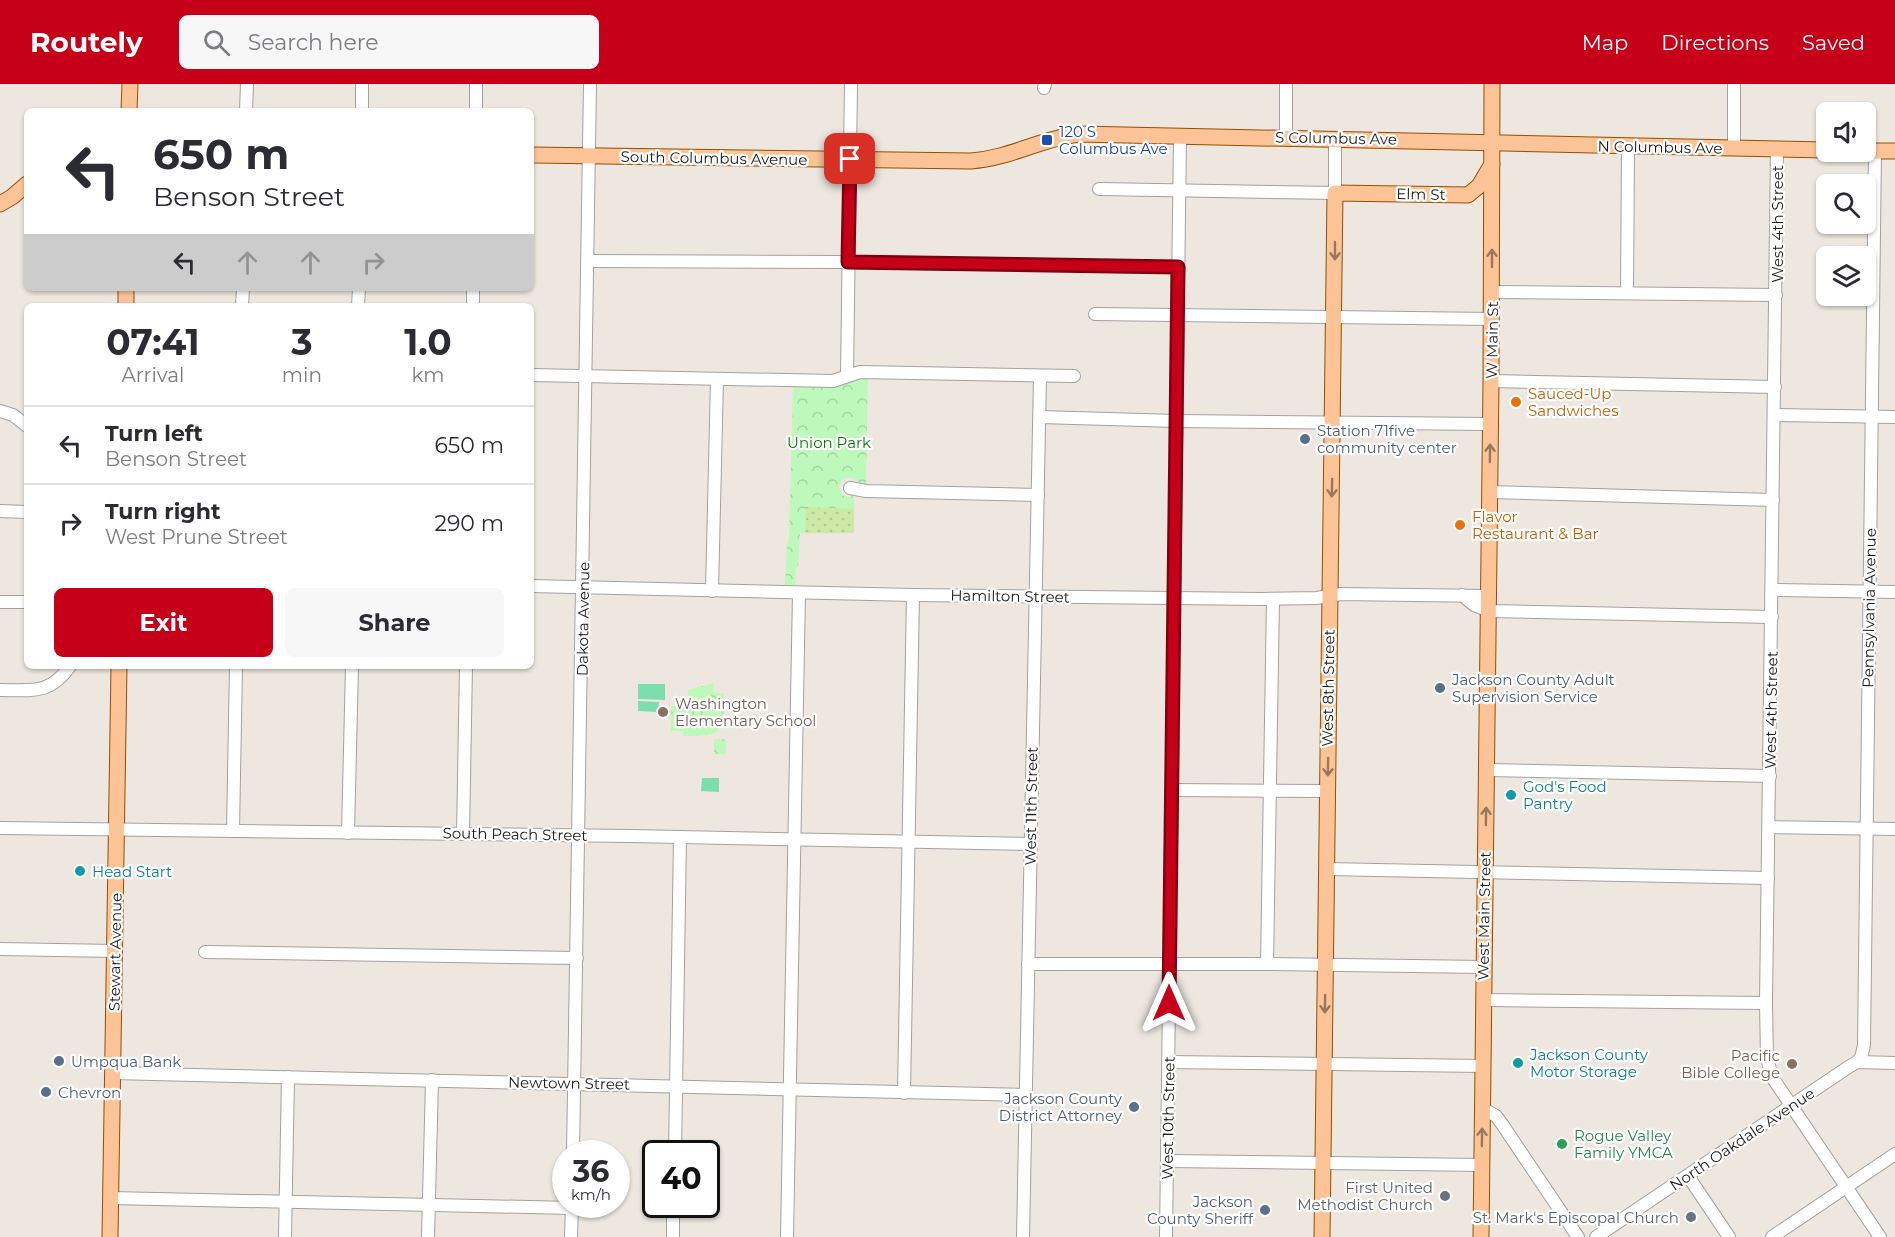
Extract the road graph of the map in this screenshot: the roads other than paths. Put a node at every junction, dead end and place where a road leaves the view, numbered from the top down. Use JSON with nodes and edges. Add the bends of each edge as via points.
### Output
{"nodes":[{"id":1,"x":130,"y":84,"type":"edge"},
{"id":2,"x":247,"y":84,"type":"edge"},
{"id":3,"x":362,"y":84,"type":"edge"},
{"id":4,"x":476,"y":84,"type":"edge"},
{"id":5,"x":591,"y":84,"type":"edge"},
{"id":6,"x":850,"y":84,"type":"edge"},
{"id":7,"x":1286,"y":84,"type":"edge"},
{"id":8,"x":1492,"y":84,"type":"edge"},
{"id":9,"x":1734,"y":84,"type":"edge"},
{"id":10,"x":129,"y":108,"type":"edge"},
{"id":11,"x":246,"y":108,"type":"edge"},
{"id":12,"x":362,"y":108,"type":"edge"},
{"id":13,"x":476,"y":108,"type":"edge"},
{"id":14,"x":1180,"y":136,"type":"junction"},
{"id":15,"x":1286,"y":137,"type":"junction"},
{"id":16,"x":1335,"y":138,"type":"junction"},
{"id":17,"x":1492,"y":143,"type":"junction"},
{"id":18,"x":1628,"y":146,"type":"junction"},
{"id":19,"x":1734,"y":148,"type":"junction"},
{"id":20,"x":1778,"y":148,"type":"junction"},
{"id":21,"x":1816,"y":150,"type":"edge"},
{"id":22,"x":1876,"y":151,"type":"edge"},
{"id":23,"x":1895,"y":151,"type":"edge"},
{"id":24,"x":534,"y":155,"type":"edge"},
{"id":25,"x":590,"y":156,"type":"junction"},
{"id":26,"x":850,"y":159,"type":"junction"},
{"id":27,"x":1870,"y":162,"type":"edge"},
{"id":28,"x":1492,"y":164,"type":"junction"},
{"id":29,"x":24,"y":187,"type":"edge"},
{"id":30,"x":1099,"y":189,"type":"dead end"},
{"id":31,"x":1179,"y":191,"type":"junction"},
{"id":32,"x":1335,"y":192,"type":"junction"},
{"id":33,"x":1468,"y":195,"type":"junction"},
{"id":34,"x":0,"y":204,"type":"edge"},
{"id":35,"x":1492,"y":208,"type":"junction"},
{"id":36,"x":588,"y":261,"type":"junction"},
{"id":37,"x":848,"y":262,"type":"junction"},
{"id":38,"x":1178,"y":267,"type":"junction"},
{"id":39,"x":1492,"y":292,"type":"junction"},
{"id":40,"x":1627,"y":293,"type":"junction"},
{"id":41,"x":1776,"y":295,"type":"junction"},
{"id":42,"x":1095,"y":314,"type":"dead end"},
{"id":43,"x":1178,"y":314,"type":"junction"},
{"id":44,"x":1334,"y":318,"type":"junction"},
{"id":45,"x":1492,"y":319,"type":"junction"},
{"id":46,"x":534,"y":375,"type":"edge"},
{"id":47,"x":586,"y":376,"type":"junction"},
{"id":48,"x":847,"y":376,"type":"junction"},
{"id":49,"x":1040,"y":376,"type":"junction"},
{"id":50,"x":1074,"y":376,"type":"dead end"},
{"id":51,"x":717,"y":379,"type":"junction"},
{"id":52,"x":1491,"y":381,"type":"junction"},
{"id":53,"x":1774,"y":387,"type":"junction"},
{"id":54,"x":0,"y":411,"type":"edge"},
{"id":55,"x":1774,"y":415,"type":"junction"},
{"id":56,"x":1040,"y":417,"type":"junction"},
{"id":57,"x":1872,"y":417,"type":"junction"},
{"id":58,"x":1895,"y":417,"type":"edge"},
{"id":59,"x":1176,"y":421,"type":"junction"},
{"id":60,"x":1333,"y":422,"type":"junction"},
{"id":61,"x":24,"y":424,"type":"edge"},
{"id":62,"x":1491,"y":424,"type":"junction"},
{"id":63,"x":849,"y":488,"type":"dead end"},
{"id":64,"x":1490,"y":492,"type":"junction"},
{"id":65,"x":1038,"y":495,"type":"junction"},
{"id":66,"x":1773,"y":500,"type":"junction"},
{"id":67,"x":0,"y":511,"type":"edge"},
{"id":68,"x":24,"y":512,"type":"edge"},
{"id":69,"x":534,"y":586,"type":"edge"},
{"id":70,"x":583,"y":589,"type":"junction"},
{"id":71,"x":1773,"y":590,"type":"junction"},
{"id":72,"x":712,"y":591,"type":"junction"},
{"id":73,"x":1870,"y":591,"type":"junction"},
{"id":74,"x":1895,"y":592,"type":"edge"},
{"id":75,"x":799,"y":593,"type":"junction"},
{"id":76,"x":913,"y":595,"type":"junction"},
{"id":77,"x":1329,"y":596,"type":"junction"},
{"id":78,"x":1036,"y":597,"type":"junction"},
{"id":79,"x":1174,"y":598,"type":"junction"},
{"id":80,"x":1273,"y":598,"type":"junction"},
{"id":81,"x":0,"y":602,"type":"edge"},
{"id":82,"x":24,"y":602,"type":"edge"},
{"id":83,"x":1489,"y":603,"type":"junction"},
{"id":84,"x":1772,"y":616,"type":"junction"},
{"id":85,"x":68,"y":669,"type":"edge"},
{"id":86,"x":119,"y":669,"type":"edge"},
{"id":87,"x":236,"y":669,"type":"edge"},
{"id":88,"x":352,"y":669,"type":"edge"},
{"id":89,"x":466,"y":669,"type":"edge"},
{"id":90,"x":0,"y":690,"type":"edge"},
{"id":91,"x":1487,"y":770,"type":"junction"},
{"id":92,"x":1770,"y":776,"type":"junction"},
{"id":93,"x":1172,"y":790,"type":"junction"},
{"id":94,"x":1269,"y":790,"type":"junction"},
{"id":95,"x":1327,"y":791,"type":"junction"},
{"id":96,"x":1769,"y":827,"type":"junction"},
{"id":97,"x":0,"y":828,"type":"edge"},
{"id":98,"x":1866,"y":828,"type":"junction"},
{"id":99,"x":1895,"y":829,"type":"edge"},
{"id":100,"x":117,"y":830,"type":"junction"},
{"id":101,"x":233,"y":831,"type":"junction"},
{"id":102,"x":348,"y":833,"type":"junction"},
{"id":103,"x":463,"y":834,"type":"junction"},
{"id":104,"x":578,"y":835,"type":"junction"},
{"id":105,"x":680,"y":837,"type":"junction"},
{"id":106,"x":795,"y":839,"type":"junction"},
{"id":107,"x":908,"y":841,"type":"junction"},
{"id":108,"x":1030,"y":844,"type":"junction"},
{"id":109,"x":1327,"y":869,"type":"junction"},
{"id":110,"x":1485,"y":873,"type":"junction"},
{"id":111,"x":1768,"y":878,"type":"junction"},
{"id":112,"x":0,"y":949,"type":"edge"},
{"id":113,"x":115,"y":951,"type":"junction"},
{"id":114,"x":205,"y":952,"type":"dead end"},
{"id":115,"x":577,"y":958,"type":"junction"},
{"id":116,"x":1028,"y":964,"type":"junction"},
{"id":117,"x":1169,"y":964,"type":"junction"},
{"id":118,"x":1267,"y":964,"type":"junction"},
{"id":119,"x":1325,"y":964,"type":"junction"},
{"id":120,"x":1484,"y":967,"type":"junction"},
{"id":121,"x":1483,"y":1000,"type":"junction"},
{"id":122,"x":1766,"y":1003,"type":"junction"},
{"id":123,"x":1169,"y":1062,"type":"junction"},
{"id":124,"x":1857,"y":1062,"type":"junction"},
{"id":125,"x":1895,"y":1063,"type":"edge"},
{"id":126,"x":1324,"y":1064,"type":"junction"},
{"id":127,"x":1483,"y":1066,"type":"junction"},
{"id":128,"x":112,"y":1073,"type":"junction"},
{"id":129,"x":288,"y":1077,"type":"junction"},
{"id":130,"x":432,"y":1080,"type":"junction"},
{"id":131,"x":575,"y":1083,"type":"junction"},
{"id":132,"x":676,"y":1086,"type":"junction"},
{"id":133,"x":790,"y":1089,"type":"junction"},
{"id":134,"x":904,"y":1093,"type":"junction"},
{"id":135,"x":1025,"y":1095,"type":"junction"},
{"id":136,"x":1792,"y":1106,"type":"junction"},
{"id":137,"x":1482,"y":1108,"type":"junction"},
{"id":138,"x":573,"y":1140,"type":"edge"},
{"id":139,"x":675,"y":1140,"type":"edge"},
{"id":140,"x":1895,"y":1154,"type":"edge"},
{"id":141,"x":1168,"y":1161,"type":"junction"},
{"id":142,"x":1323,"y":1163,"type":"junction"},
{"id":143,"x":1482,"y":1165,"type":"junction"},
{"id":144,"x":1688,"y":1176,"type":"junction"},
{"id":145,"x":1846,"y":1187,"type":"junction"},
{"id":146,"x":111,"y":1198,"type":"junction"},
{"id":147,"x":286,"y":1202,"type":"junction"},
{"id":148,"x":429,"y":1204,"type":"junction"},
{"id":149,"x":552,"y":1206,"type":"edge"},
{"id":150,"x":572,"y":1218,"type":"edge"},
{"id":151,"x":674,"y":1218,"type":"edge"},
{"id":152,"x":110,"y":1237,"type":"edge"},
{"id":153,"x":285,"y":1237,"type":"edge"},
{"id":154,"x":428,"y":1237,"type":"edge"},
{"id":155,"x":571,"y":1237,"type":"edge"},
{"id":156,"x":673,"y":1237,"type":"edge"},
{"id":157,"x":787,"y":1237,"type":"edge"},
{"id":158,"x":1023,"y":1237,"type":"edge"},
{"id":159,"x":1166,"y":1237,"type":"edge"},
{"id":160,"x":1322,"y":1237,"type":"edge"},
{"id":161,"x":1481,"y":1237,"type":"edge"},
{"id":162,"x":1578,"y":1237,"type":"edge"},
{"id":163,"x":1596,"y":1237,"type":"edge"},
{"id":164,"x":1729,"y":1237,"type":"edge"},
{"id":165,"x":1772,"y":1237,"type":"edge"},
{"id":166,"x":1880,"y":1237,"type":"edge"}],
"edges":[{"from":1,"to":10,"type":"main road"},
{"from":2,"to":11,"type":"street"},
{"from":3,"to":12,"type":"street"},
{"from":4,"to":13,"type":"street"},
{"from":5,"to":25,"type":"street","name":"Dakota Avenue"},
{"from":6,"to":26,"type":"street"},
{"from":7,"to":15,"type":"street"},
{"from":8,"to":17,"type":"main road","name":"W Main St"},
{"from":9,"to":19,"type":"street"},
{"from":14,"to":15,"type":"main road","name":"S Columbus Ave"},
{"from":14,"to":26,"type":"main road","name":"South Columbus Avenue","via":[[1070,135],[999,158],[972,161]]},
{"from":14,"to":31,"type":"street","name":"West 10th Street"},
{"from":15,"to":16,"type":"main road","name":"S Columbus Ave"},
{"from":16,"to":17,"type":"main road","name":"S Columbus Ave"},
{"from":16,"to":32,"type":"street","name":"West 8th Street"},
{"from":17,"to":18,"type":"main road","name":"N Columbus Ave"},
{"from":17,"to":28,"type":"main road","name":"W Main St"},
{"from":18,"to":19,"type":"main road","name":"N Columbus Ave"},
{"from":18,"to":40,"type":"street"},
{"from":19,"to":20,"type":"main road","name":"N Columbus Ave"},
{"from":20,"to":21,"type":"main road","name":"N Columbus Ave"},
{"from":20,"to":41,"type":"street","name":"West 4th Street"},
{"from":22,"to":23,"type":"main road"},
{"from":24,"to":25,"type":"main road","name":"South Columbus Avenue"},
{"from":25,"to":26,"type":"main road","name":"South Columbus Avenue"},
{"from":25,"to":36,"type":"street","name":"Dakota Avenue"},
{"from":26,"to":37,"type":"street"},
{"from":27,"to":57,"type":"street","name":"Pennsylvania Avenue"},
{"from":28,"to":33,"type":"main road","via":[[1479,186]]},
{"from":28,"to":35,"type":"main road","name":"W Main St"},
{"from":29,"to":34,"type":"main road"},
{"from":30,"to":31,"type":"street"},
{"from":31,"to":32,"type":"street"},
{"from":31,"to":38,"type":"street","name":"West 10th Street"},
{"from":32,"to":33,"type":"main road","name":"Elm St"},
{"from":32,"to":44,"type":"main road","name":"West 8th Street","one_way":true},
{"from":33,"to":35,"type":"main road","via":[[1482,198]]},
{"from":39,"to":35,"type":"main road","name":"W Main St","one_way":true},
{"from":36,"to":37,"type":"street"},
{"from":36,"to":47,"type":"street","name":"Dakota Avenue"},
{"from":37,"to":38,"type":"street"},
{"from":37,"to":48,"type":"street"},
{"from":38,"to":43,"type":"street","name":"West 10th Street"},
{"from":39,"to":40,"type":"street"},
{"from":39,"to":45,"type":"main road","name":"W Main St"},
{"from":40,"to":41,"type":"street"},
{"from":41,"to":53,"type":"street","name":"West 4th Street"},
{"from":42,"to":43,"type":"street"},
{"from":43,"to":44,"type":"street"},
{"from":43,"to":59,"type":"street","name":"West 10th Street"},
{"from":44,"to":45,"type":"street"},
{"from":44,"to":60,"type":"main road","name":"West 8th Street"},
{"from":45,"to":52,"type":"main road","name":"W Main St"},
{"from":46,"to":47,"type":"street"},
{"from":47,"to":51,"type":"street"},
{"from":47,"to":70,"type":"street","name":"Dakota Avenue"},
{"from":48,"to":49,"type":"street","via":[[860,372]]},
{"from":48,"to":51,"type":"street","via":[[833,381]]},
{"from":49,"to":50,"type":"street"},
{"from":49,"to":56,"type":"street","name":"West 11th Street"},
{"from":51,"to":72,"type":"street"},
{"from":52,"to":53,"type":"street"},
{"from":52,"to":62,"type":"main road","name":"W Main St"},
{"from":53,"to":55,"type":"street","name":"West 4th Street"},
{"from":54,"to":61,"type":"street"},
{"from":55,"to":57,"type":"street"},
{"from":55,"to":66,"type":"street","name":"West 4th Street"},
{"from":56,"to":59,"type":"street"},
{"from":56,"to":65,"type":"street","name":"West 11th Street"},
{"from":57,"to":58,"type":"street"},
{"from":57,"to":73,"type":"street","name":"Pennsylvania Avenue"},
{"from":59,"to":60,"type":"street"},
{"from":59,"to":79,"type":"street","name":"West 10th Street"},
{"from":60,"to":62,"type":"street"},
{"from":60,"to":77,"type":"main road","name":"West 8th Street","one_way":true},
{"from":64,"to":62,"type":"main road","name":"W Main St","one_way":true},
{"from":63,"to":65,"type":"street"},
{"from":64,"to":66,"type":"street"},
{"from":64,"to":83,"type":"main road","name":"W Main St"},
{"from":65,"to":78,"type":"street","name":"West 11th Street"},
{"from":66,"to":71,"type":"street","name":"West 4th Street"},
{"from":67,"to":68,"type":"street"},
{"from":69,"to":70,"type":"street","name":"Hamilton Street"},
{"from":70,"to":72,"type":"street","name":"Hamilton Street"},
{"from":70,"to":104,"type":"street","name":"Dakota Avenue"},
{"from":71,"to":73,"type":"street"},
{"from":71,"to":84,"type":"street","name":"West 4th Street"},
{"from":72,"to":75,"type":"street","name":"Hamilton Street"},
{"from":73,"to":74,"type":"street"},
{"from":73,"to":98,"type":"street","name":"Pennsylvania Avenue"},
{"from":75,"to":76,"type":"street","name":"Hamilton Street"},
{"from":75,"to":106,"type":"street"},
{"from":76,"to":78,"type":"street","name":"Hamilton Street"},
{"from":76,"to":107,"type":"street"},
{"from":77,"to":80,"type":"street","name":"Hamilton Street"},
{"from":77,"to":83,"type":"street","name":"Hamilton Street","via":[[1462,595],[1474,605]]},
{"from":77,"to":95,"type":"main road","name":"West 8th Street","one_way":true},
{"from":78,"to":79,"type":"street","name":"Hamilton Street"},
{"from":78,"to":108,"type":"street","name":"West 11th Street"},
{"from":79,"to":80,"type":"street","name":"Hamilton Street"},
{"from":79,"to":93,"type":"street","name":"West 10th Street"},
{"from":80,"to":94,"type":"street"},
{"from":81,"to":82,"type":"street"},
{"from":83,"to":84,"type":"street"},
{"from":83,"to":91,"type":"main road","name":"West Main Street"},
{"from":84,"to":92,"type":"street","name":"West 4th Street"},
{"from":85,"to":90,"type":"street","via":[[56,684],[45,689]]},
{"from":86,"to":100,"type":"main road","name":"Stewart Avenue"},
{"from":87,"to":101,"type":"street"},
{"from":88,"to":102,"type":"street"},
{"from":89,"to":103,"type":"street"},
{"from":91,"to":92,"type":"street"},
{"from":110,"to":91,"type":"main road","name":"West Main Street","one_way":true},
{"from":92,"to":96,"type":"street","name":"West 4th Street"},
{"from":93,"to":94,"type":"street"},
{"from":93,"to":117,"type":"street","name":"West 10th Street"},
{"from":94,"to":95,"type":"street"},
{"from":94,"to":118,"type":"street"},
{"from":95,"to":109,"type":"main road","name":"West 8th Street"},
{"from":96,"to":98,"type":"street"},
{"from":96,"to":111,"type":"street","name":"West 4th Street"},
{"from":97,"to":100,"type":"street","name":"South Peach Street"},
{"from":98,"to":99,"type":"street"},
{"from":98,"to":124,"type":"street","name":"Pennsylvania Avenue","via":[[1864,1045]]},
{"from":100,"to":101,"type":"street","name":"South Peach Street"},
{"from":100,"to":113,"type":"main road","name":"Stewart Avenue"},
{"from":101,"to":102,"type":"street","name":"South Peach Street"},
{"from":102,"to":103,"type":"street","name":"South Peach Street"},
{"from":103,"to":104,"type":"street","name":"South Peach Street"},
{"from":104,"to":105,"type":"street","name":"South Peach Street"},
{"from":104,"to":115,"type":"street","name":"Dakota Avenue"},
{"from":105,"to":106,"type":"street","name":"South Peach Street"},
{"from":105,"to":132,"type":"street"},
{"from":106,"to":107,"type":"street","name":"South Peach Street"},
{"from":106,"to":133,"type":"street"},
{"from":107,"to":108,"type":"street","name":"South Peach Street"},
{"from":107,"to":134,"type":"street"},
{"from":108,"to":116,"type":"street","name":"West 11th Street"},
{"from":109,"to":110,"type":"street"},
{"from":109,"to":119,"type":"main road","name":"West 8th Street"},
{"from":110,"to":111,"type":"street"},
{"from":110,"to":120,"type":"main road","name":"West Main Street"},
{"from":111,"to":122,"type":"street","name":"West 4th Street"},
{"from":112,"to":113,"type":"street"},
{"from":113,"to":128,"type":"main road","name":"Stewart Avenue"},
{"from":114,"to":115,"type":"street"},
{"from":115,"to":131,"type":"street","name":"Dakota Avenue"},
{"from":116,"to":117,"type":"street"},
{"from":116,"to":135,"type":"street","name":"West 11th Street"},
{"from":117,"to":118,"type":"street"},
{"from":117,"to":123,"type":"street","name":"West 10th Street"},
{"from":118,"to":119,"type":"street"},
{"from":119,"to":120,"type":"street"},
{"from":119,"to":126,"type":"main road","name":"West 8th Street","one_way":true},
{"from":120,"to":121,"type":"main road","name":"West Main Street"},
{"from":121,"to":122,"type":"street"},
{"from":121,"to":127,"type":"main road","name":"West Main Street"},
{"from":122,"to":136,"type":"street","name":"West 4th Street","via":[[1768,1067]]},
{"from":123,"to":126,"type":"street"},
{"from":123,"to":141,"type":"street","name":"West 10th Street"},
{"from":124,"to":125,"type":"street"},
{"from":124,"to":136,"type":"street","name":"North Oakdale Avenue"},
{"from":126,"to":127,"type":"street"},
{"from":126,"to":142,"type":"main road","name":"West 8th Street"},
{"from":127,"to":137,"type":"main road","name":"West Main Street"},
{"from":128,"to":129,"type":"street","name":"Newtown Street"},
{"from":128,"to":146,"type":"main road","name":"Stewart Avenue"},
{"from":129,"to":130,"type":"street","name":"Newtown Street"},
{"from":129,"to":147,"type":"street"},
{"from":130,"to":131,"type":"street","name":"Newtown Street"},
{"from":130,"to":148,"type":"street"},
{"from":131,"to":132,"type":"street","name":"Newtown Street"},
{"from":131,"to":138,"type":"street","name":"Dakota Avenue"},
{"from":132,"to":133,"type":"street","name":"Newtown Street"},
{"from":132,"to":139,"type":"street"},
{"from":133,"to":134,"type":"street","name":"Newtown Street"},
{"from":133,"to":157,"type":"street"},
{"from":134,"to":135,"type":"street","name":"Newtown Street"},
{"from":135,"to":158,"type":"street","name":"West 11th Street"},
{"from":136,"to":144,"type":"street","name":"North Oakdale Avenue"},
{"from":136,"to":145,"type":"street","name":"West 4th Street"},
{"from":143,"to":137,"type":"main road","name":"West Main Street","one_way":true},
{"from":137,"to":162,"type":"street","via":[[1502,1124]]},
{"from":140,"to":145,"type":"street"},
{"from":141,"to":142,"type":"street"},
{"from":141,"to":159,"type":"street","name":"West 10th Street"},
{"from":142,"to":143,"type":"street"},
{"from":142,"to":160,"type":"main road","name":"West 8th Street"},
{"from":143,"to":161,"type":"main road","name":"West Main Street"},
{"from":144,"to":163,"type":"street","name":"North Oakdale Avenue"},
{"from":144,"to":164,"type":"street"},
{"from":145,"to":165,"type":"street"},
{"from":145,"to":166,"type":"street","name":"West 4th Street"},
{"from":146,"to":147,"type":"street"},
{"from":146,"to":152,"type":"main road","name":"Stewart Avenue"},
{"from":147,"to":148,"type":"street"},
{"from":147,"to":153,"type":"street"},
{"from":148,"to":149,"type":"street"},
{"from":148,"to":154,"type":"street"},
{"from":150,"to":155,"type":"street"},
{"from":151,"to":156,"type":"street"}]}
